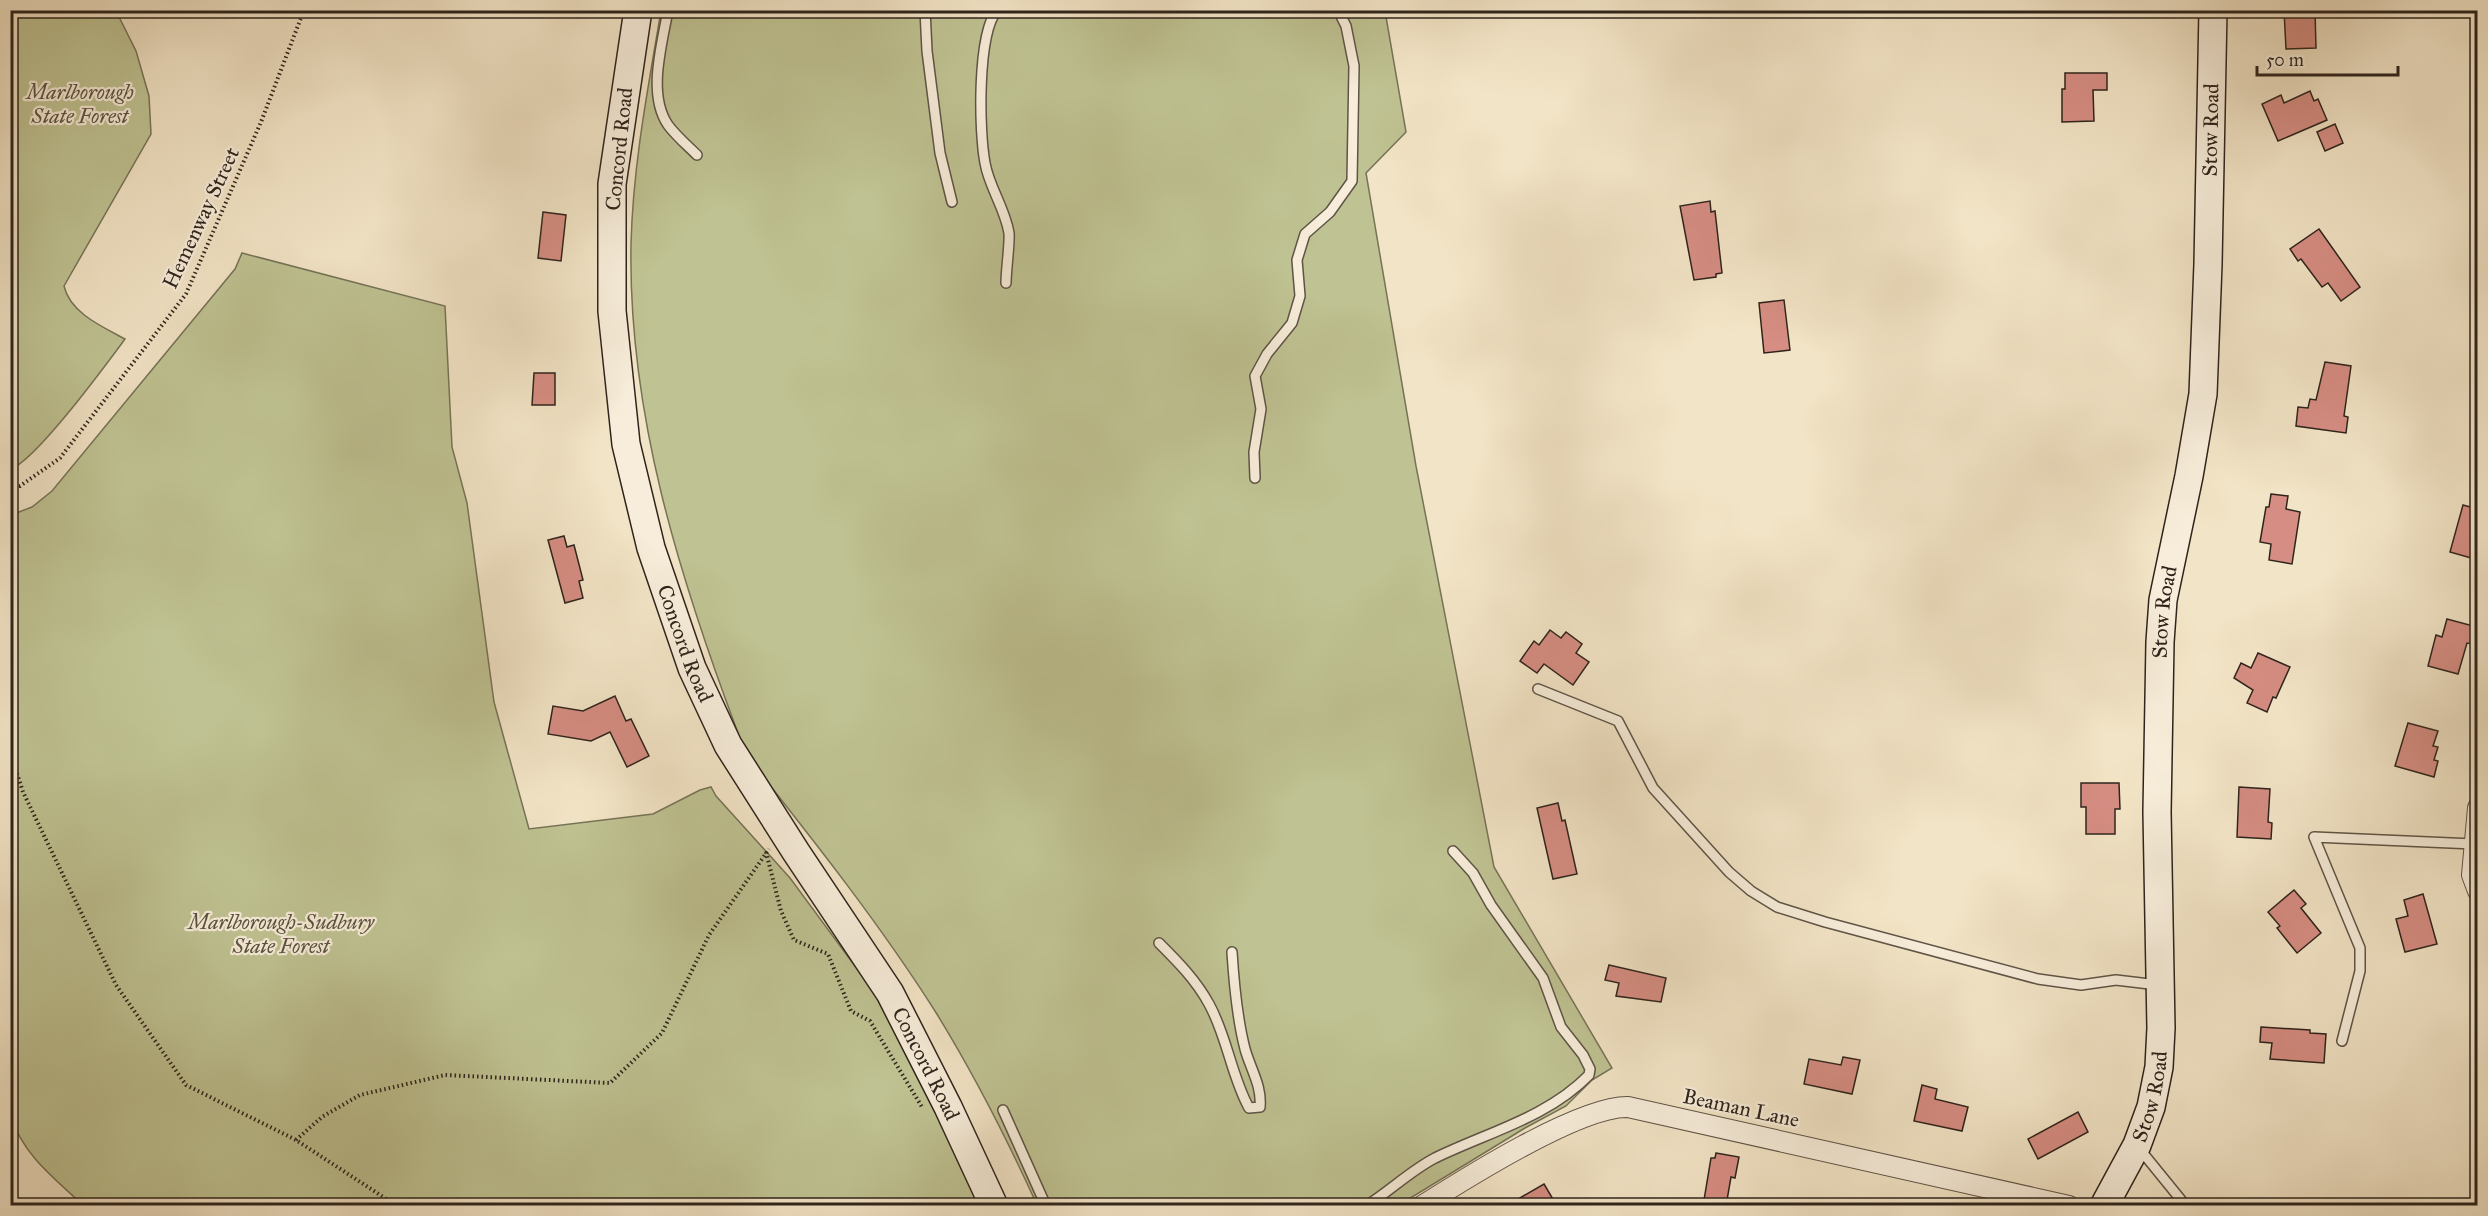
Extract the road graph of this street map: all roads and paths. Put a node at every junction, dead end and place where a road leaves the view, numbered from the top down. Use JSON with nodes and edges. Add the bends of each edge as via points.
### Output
{"nodes":[{"id":1,"x":304,"y":10,"type":"edge"},
{"id":2,"x":638,"y":10,"type":"edge"},
{"id":3,"x":668,"y":10,"type":"edge"},
{"id":4,"x":925,"y":10,"type":"edge"},
{"id":5,"x":997,"y":10,"type":"edge"},
{"id":6,"x":1338,"y":10,"type":"edge"},
{"id":7,"x":2213,"y":10,"type":"edge"},
{"id":8,"x":697,"y":155,"type":"dead end"},
{"id":9,"x":952,"y":202,"type":"dead end"},
{"id":10,"x":1006,"y":283,"type":"dead end"},
{"id":11,"x":1256,"y":478,"type":"dead end"},
{"id":12,"x":10,"y":487,"type":"edge"},
{"id":13,"x":1538,"y":689,"type":"dead end"},
{"id":14,"x":10,"y":752,"type":"edge"},
{"id":15,"x":2478,"y":808,"type":"edge"},
{"id":16,"x":775,"y":844,"type":"junction"},
{"id":17,"x":2474,"y":844,"type":"junction"},
{"id":18,"x":1453,"y":851,"type":"dead end"},
{"id":19,"x":2478,"y":891,"type":"edge"},
{"id":20,"x":1160,"y":943,"type":"dead end"},
{"id":21,"x":1232,"y":952,"type":"dead end"},
{"id":22,"x":2160,"y":986,"type":"junction"},
{"id":23,"x":2342,"y":1041,"type":"dead end"},
{"id":24,"x":924,"y":1110,"type":"dead end"},
{"id":25,"x":1004,"y":1110,"type":"dead end"},
{"id":26,"x":296,"y":1140,"type":"junction"},
{"id":27,"x":2137,"y":1145,"type":"junction"},
{"id":28,"x":397,"y":1206,"type":"edge"},
{"id":29,"x":994,"y":1206,"type":"edge"},
{"id":30,"x":1046,"y":1206,"type":"edge"},
{"id":31,"x":1366,"y":1206,"type":"edge"},
{"id":32,"x":1422,"y":1206,"type":"edge"},
{"id":33,"x":2069,"y":1206,"type":"edge"},
{"id":34,"x":2104,"y":1206,"type":"edge"},
{"id":35,"x":2186,"y":1206,"type":"edge"}],
"edges":[{"from":1,"to":12,"type":"path","name":"Hemenway Street","via":[[261,122],[186,294],[60,458],[20,486]]},
{"from":2,"to":16,"type":"street","name":"Concord Road","via":[[612,184],[612,311],[626,444],[651,548],[692,668]]},
{"from":3,"to":8,"type":"lane","via":[[657,96],[668,124]]},
{"from":4,"to":9,"type":"lane","via":[[940,153]]},
{"from":5,"to":10,"type":"lane","via":[[990,19],[980,116],[985,166],[1009,234]]},
{"from":6,"to":11,"type":"lane","via":[[1346,26],[1354,66],[1352,181],[1330,212],[1305,234],[1297,261],[1300,296],[1292,322],[1255,376],[1261,410],[1254,452]]},
{"from":7,"to":22,"type":"street","name":"Stow Road","via":[[2203,394],[2163,600],[2160,642]]},
{"from":13,"to":22,"type":"lane","via":[[1618,721],[1653,788],[1729,872],[1777,907],[2038,979],[2080,985],[2115,980]]},
{"from":14,"to":26,"type":"path","via":[[23,792],[116,985],[186,1085]]},
{"from":15,"to":17,"type":"street"},
{"from":16,"to":24,"type":"path","via":[[781,911],[794,940],[828,954],[850,1011],[870,1021]]},
{"from":16,"to":26,"type":"path","via":[[709,935],[662,1033],[610,1083],[445,1075],[360,1095],[322,1117]]},
{"from":16,"to":29,"type":"street","name":"Concord Road","via":[[890,993]]},
{"from":17,"to":19,"type":"street","via":[[2472,875]]},
{"from":17,"to":23,"type":"lane","via":[[2314,837],[2360,948],[2360,971]]},
{"from":18,"to":31,"type":"lane","via":[[1473,873],[1543,978],[1561,1027],[1583,1055],[1589,1075],[1555,1103],[1508,1128],[1433,1159]]},
{"from":20,"to":21,"type":"lane","via":[[1192,976],[1210,1006],[1238,1088],[1249,1108],[1260,1107],[1261,1093],[1245,1050]]},
{"from":22,"to":27,"type":"street","name":"Stow Road","via":[[2159,1067],[2151,1107]]},
{"from":25,"to":30,"type":"lane"},
{"from":26,"to":28,"type":"path"},
{"from":27,"to":34,"type":"street","name":"Stow Road"},
{"from":27,"to":35,"type":"lane"},
{"from":32,"to":33,"type":"street","name":"Beaman Lane","via":[[1564,1126],[1613,1107],[1628,1107]]}]}
